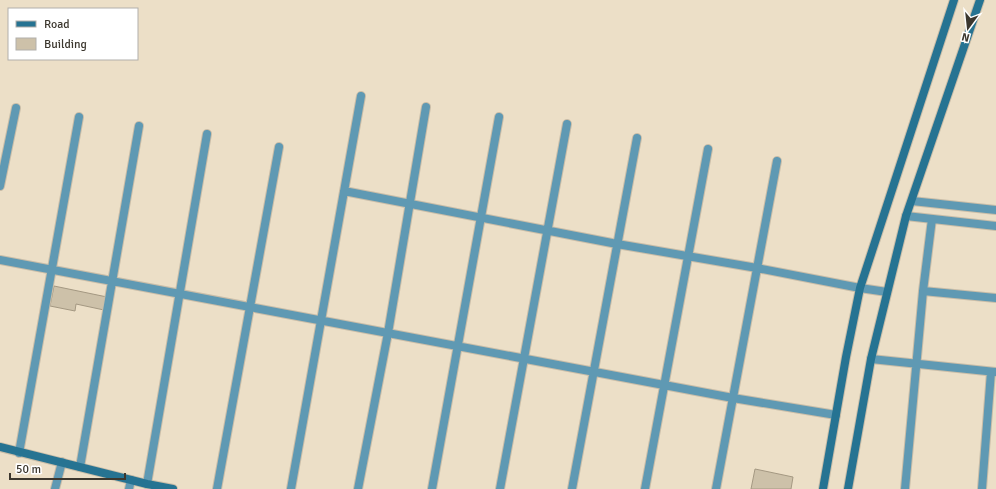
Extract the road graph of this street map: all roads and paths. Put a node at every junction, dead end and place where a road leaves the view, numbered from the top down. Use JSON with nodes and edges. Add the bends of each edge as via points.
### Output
{"nodes":[{"id":1,"x":954,"y":0,"type":"edge"},
{"id":2,"x":980,"y":0,"type":"edge"},
{"id":3,"x":361,"y":96,"type":"dead end"},
{"id":4,"x":426,"y":107,"type":"dead end"},
{"id":5,"x":16,"y":108,"type":"dead end"},
{"id":6,"x":79,"y":117,"type":"dead end"},
{"id":7,"x":498,"y":117,"type":"dead end"},
{"id":8,"x":567,"y":124,"type":"dead end"},
{"id":9,"x":139,"y":126,"type":"dead end"},
{"id":10,"x":207,"y":134,"type":"dead end"},
{"id":11,"x":637,"y":138,"type":"dead end"},
{"id":12,"x":279,"y":147,"type":"dead end"},
{"id":13,"x":708,"y":149,"type":"dead end"},
{"id":14,"x":777,"y":162,"type":"dead end"},
{"id":15,"x":0,"y":186,"type":"edge"},
{"id":16,"x":344,"y":191,"type":"junction"},
{"id":17,"x":912,"y":201,"type":"junction"},
{"id":18,"x":410,"y":204,"type":"junction"},
{"id":19,"x":996,"y":210,"type":"edge"},
{"id":20,"x":906,"y":216,"type":"junction"},
{"id":21,"x":480,"y":218,"type":"junction"},
{"id":22,"x":932,"y":219,"type":"junction"},
{"id":23,"x":996,"y":226,"type":"edge"},
{"id":24,"x":547,"y":231,"type":"junction"},
{"id":25,"x":617,"y":244,"type":"junction"},
{"id":26,"x":688,"y":256,"type":"junction"},
{"id":27,"x":0,"y":260,"type":"edge"},
{"id":28,"x":757,"y":268,"type":"junction"},
{"id":29,"x":52,"y":270,"type":"junction"},
{"id":30,"x":112,"y":282,"type":"junction"},
{"id":31,"x":860,"y":288,"type":"junction"},
{"id":32,"x":923,"y":291,"type":"junction"},
{"id":33,"x":887,"y":292,"type":"junction"},
{"id":34,"x":179,"y":294,"type":"junction"},
{"id":35,"x":996,"y":298,"type":"edge"},
{"id":36,"x":250,"y":308,"type":"junction"},
{"id":37,"x":321,"y":321,"type":"junction"},
{"id":38,"x":388,"y":333,"type":"junction"},
{"id":39,"x":457,"y":347,"type":"junction"},
{"id":40,"x":524,"y":359,"type":"junction"},
{"id":41,"x":871,"y":359,"type":"junction"},
{"id":42,"x":917,"y":364,"type":"junction"},
{"id":43,"x":594,"y":372,"type":"junction"},
{"id":44,"x":994,"y":372,"type":"edge"},
{"id":45,"x":664,"y":385,"type":"junction"},
{"id":46,"x":733,"y":398,"type":"junction"},
{"id":47,"x":836,"y":415,"type":"junction"},
{"id":48,"x":0,"y":447,"type":"edge"},
{"id":49,"x":19,"y":453,"type":"junction"},
{"id":50,"x":62,"y":462,"type":"junction"},
{"id":51,"x":80,"y":467,"type":"junction"},
{"id":52,"x":131,"y":480,"type":"junction"},
{"id":53,"x":147,"y":484,"type":"junction"},
{"id":54,"x":55,"y":489,"type":"edge"},
{"id":55,"x":129,"y":489,"type":"edge"},
{"id":56,"x":173,"y":489,"type":"edge"},
{"id":57,"x":217,"y":489,"type":"edge"},
{"id":58,"x":291,"y":489,"type":"edge"},
{"id":59,"x":358,"y":489,"type":"edge"},
{"id":60,"x":432,"y":489,"type":"edge"},
{"id":61,"x":500,"y":489,"type":"edge"},
{"id":62,"x":572,"y":489,"type":"edge"},
{"id":63,"x":645,"y":489,"type":"edge"},
{"id":64,"x":716,"y":489,"type":"edge"},
{"id":65,"x":823,"y":489,"type":"edge"},
{"id":66,"x":848,"y":489,"type":"edge"},
{"id":67,"x":905,"y":489,"type":"edge"},
{"id":68,"x":982,"y":489,"type":"edge"}],
"edges":[{"from":1,"to":31,"type":"street"},
{"from":2,"to":17,"type":"street"},
{"from":3,"to":16,"type":"street"},
{"from":4,"to":18,"type":"street"},
{"from":5,"to":15,"type":"street"},
{"from":6,"to":29,"type":"street"},
{"from":7,"to":21,"type":"street"},
{"from":8,"to":24,"type":"street"},
{"from":9,"to":30,"type":"street"},
{"from":10,"to":34,"type":"street"},
{"from":11,"to":25,"type":"street"},
{"from":12,"to":36,"type":"street"},
{"from":13,"to":26,"type":"street"},
{"from":14,"to":28,"type":"street"},
{"from":16,"to":18,"type":"street"},
{"from":16,"to":37,"type":"street"},
{"from":17,"to":19,"type":"street"},
{"from":17,"to":20,"type":"street"},
{"from":18,"to":21,"type":"street"},
{"from":18,"to":38,"type":"street"},
{"from":20,"to":22,"type":"street"},
{"from":20,"to":33,"type":"street"},
{"from":21,"to":24,"type":"street"},
{"from":21,"to":39,"type":"street"},
{"from":22,"to":23,"type":"street"},
{"from":22,"to":32,"type":"street"},
{"from":24,"to":25,"type":"street"},
{"from":24,"to":40,"type":"street"},
{"from":25,"to":26,"type":"street"},
{"from":25,"to":43,"type":"street"},
{"from":26,"to":28,"type":"street"},
{"from":26,"to":45,"type":"street"},
{"from":27,"to":29,"type":"street"},
{"from":28,"to":31,"type":"street"},
{"from":28,"to":46,"type":"street"},
{"from":29,"to":30,"type":"street"},
{"from":29,"to":49,"type":"street"},
{"from":30,"to":34,"type":"street"},
{"from":30,"to":51,"type":"street"},
{"from":31,"to":33,"type":"street"},
{"from":31,"to":47,"type":"street"},
{"from":32,"to":35,"type":"street"},
{"from":32,"to":42,"type":"street"},
{"from":33,"to":41,"type":"street"},
{"from":34,"to":36,"type":"street"},
{"from":34,"to":53,"type":"street"},
{"from":36,"to":37,"type":"street"},
{"from":36,"to":57,"type":"street"},
{"from":37,"to":38,"type":"street"},
{"from":37,"to":58,"type":"street"},
{"from":38,"to":39,"type":"street"},
{"from":38,"to":59,"type":"street"},
{"from":39,"to":40,"type":"street"},
{"from":39,"to":60,"type":"street"},
{"from":40,"to":43,"type":"street"},
{"from":40,"to":61,"type":"street"},
{"from":41,"to":42,"type":"street"},
{"from":41,"to":66,"type":"street"},
{"from":42,"to":44,"type":"street"},
{"from":42,"to":67,"type":"street"},
{"from":43,"to":45,"type":"street"},
{"from":43,"to":62,"type":"street"},
{"from":44,"to":68,"type":"street"},
{"from":45,"to":46,"type":"street"},
{"from":45,"to":63,"type":"street"},
{"from":46,"to":47,"type":"street"},
{"from":46,"to":64,"type":"street"},
{"from":47,"to":65,"type":"street"},
{"from":48,"to":49,"type":"street"},
{"from":49,"to":50,"type":"street"},
{"from":50,"to":51,"type":"street"},
{"from":50,"to":54,"type":"street"},
{"from":51,"to":52,"type":"street"},
{"from":52,"to":53,"type":"street"},
{"from":52,"to":55,"type":"street"},
{"from":53,"to":56,"type":"street"}]}
